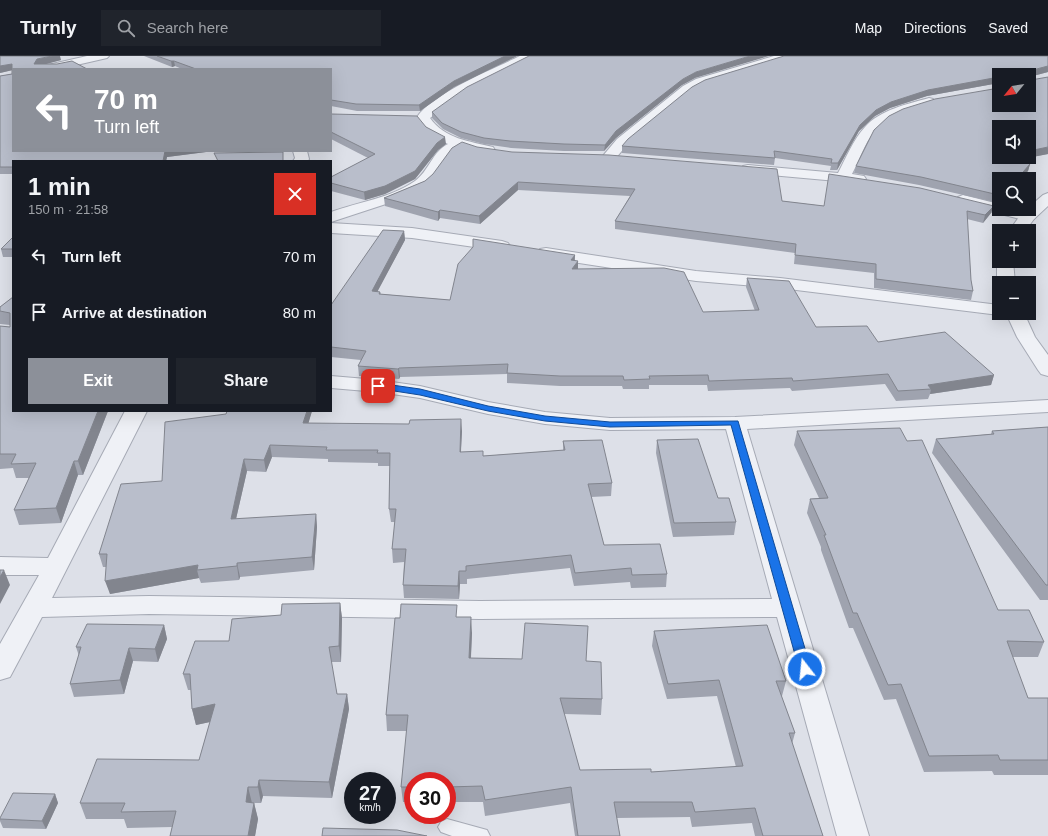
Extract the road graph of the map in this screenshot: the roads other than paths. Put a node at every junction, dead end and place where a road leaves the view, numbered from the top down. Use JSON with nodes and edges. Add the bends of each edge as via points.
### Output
{"nodes":[{"id":1,"x":103,"y":56,"type":"edge"},
{"id":2,"x":529,"y":56,"type":"edge"},
{"id":3,"x":786,"y":56,"type":"edge"},
{"id":4,"x":48,"y":68,"type":"edge"},
{"id":5,"x":941,"y":100,"type":"edge"},
{"id":6,"x":423,"y":117,"type":"junction"},
{"id":7,"x":409,"y":118,"type":"edge"},
{"id":8,"x":460,"y":144,"type":"junction"},
{"id":9,"x":498,"y":152,"type":"edge"},
{"id":10,"x":594,"y":157,"type":"edge"},
{"id":11,"x":608,"y":157,"type":"junction"},
{"id":12,"x":624,"y":159,"type":"edge"},
{"id":13,"x":734,"y":168,"type":"edge"},
{"id":14,"x":843,"y":177,"type":"junction"},
{"id":15,"x":874,"y":181,"type":"edge"},
{"id":16,"x":948,"y":197,"type":"edge"},
{"id":17,"x":1048,"y":198,"type":"edge"},
{"id":18,"x":992,"y":207,"type":"edge"},
{"id":19,"x":1036,"y":209,"type":"edge"},
{"id":20,"x":1028,"y":216,"type":"edge"},
{"id":21,"x":332,"y":217,"type":"edge"},
{"id":22,"x":1022,"y":224,"type":"edge"},
{"id":23,"x":332,"y":228,"type":"edge"},
{"id":24,"x":992,"y":309,"type":"edge"},
{"id":25,"x":1018,"y":320,"type":"edge"},
{"id":26,"x":1048,"y":370,"type":"edge"},
{"id":27,"x":332,"y":382,"type":"edge"},
{"id":28,"x":1048,"y":406,"type":"edge"},
{"id":29,"x":135,"y":412,"type":"edge"},
{"id":30,"x":735,"y":423,"type":"junction"},
{"id":31,"x":0,"y":566,"type":"edge"},
{"id":32,"x":56,"y":567,"type":"junction"},
{"id":33,"x":34,"y":608,"type":"junction"},
{"id":34,"x":788,"y":608,"type":"junction"},
{"id":35,"x":0,"y":669,"type":"edge"},
{"id":36,"x":447,"y":827,"type":"dead end"},
{"id":37,"x":482,"y":836,"type":"edge"},
{"id":38,"x":853,"y":836,"type":"edge"}],
"edges":[{"from":1,"to":4,"type":"street"},
{"from":2,"to":6,"type":"street","via":[[465,89],[434,107]]},
{"from":3,"to":11,"type":"street","via":[[700,82],[687,89],[622,142]]},
{"from":5,"to":14,"type":"street","via":[[901,110],[882,119],[869,130]]},
{"from":6,"to":7,"type":"street"},
{"from":6,"to":8,"type":"street","via":[[428,127]]},
{"from":8,"to":9,"type":"street"},
{"from":8,"to":21,"type":"street","via":[[447,150],[420,184]]},
{"from":10,"to":11,"type":"street"},
{"from":11,"to":12,"type":"street"},
{"from":13,"to":14,"type":"street"},
{"from":14,"to":15,"type":"street"},
{"from":16,"to":18,"type":"street"},
{"from":17,"to":19,"type":"street"},
{"from":20,"to":22,"type":"street"},
{"from":23,"to":24,"type":"street","via":[[439,236],[696,276],[780,283]]},
{"from":25,"to":26,"type":"street","via":[[1026,337]]},
{"from":27,"to":30,"type":"street","via":[[420,392],[545,418],[610,424]]},
{"from":28,"to":30,"type":"street"},
{"from":29,"to":32,"type":"street"},
{"from":30,"to":34,"type":"street"},
{"from":31,"to":32,"type":"street"},
{"from":32,"to":33,"type":"street"},
{"from":33,"to":34,"type":"street","via":[[150,605],[480,610]]},
{"from":33,"to":35,"type":"street"},
{"from":34,"to":38,"type":"street"},
{"from":36,"to":37,"type":"lane"}]}
